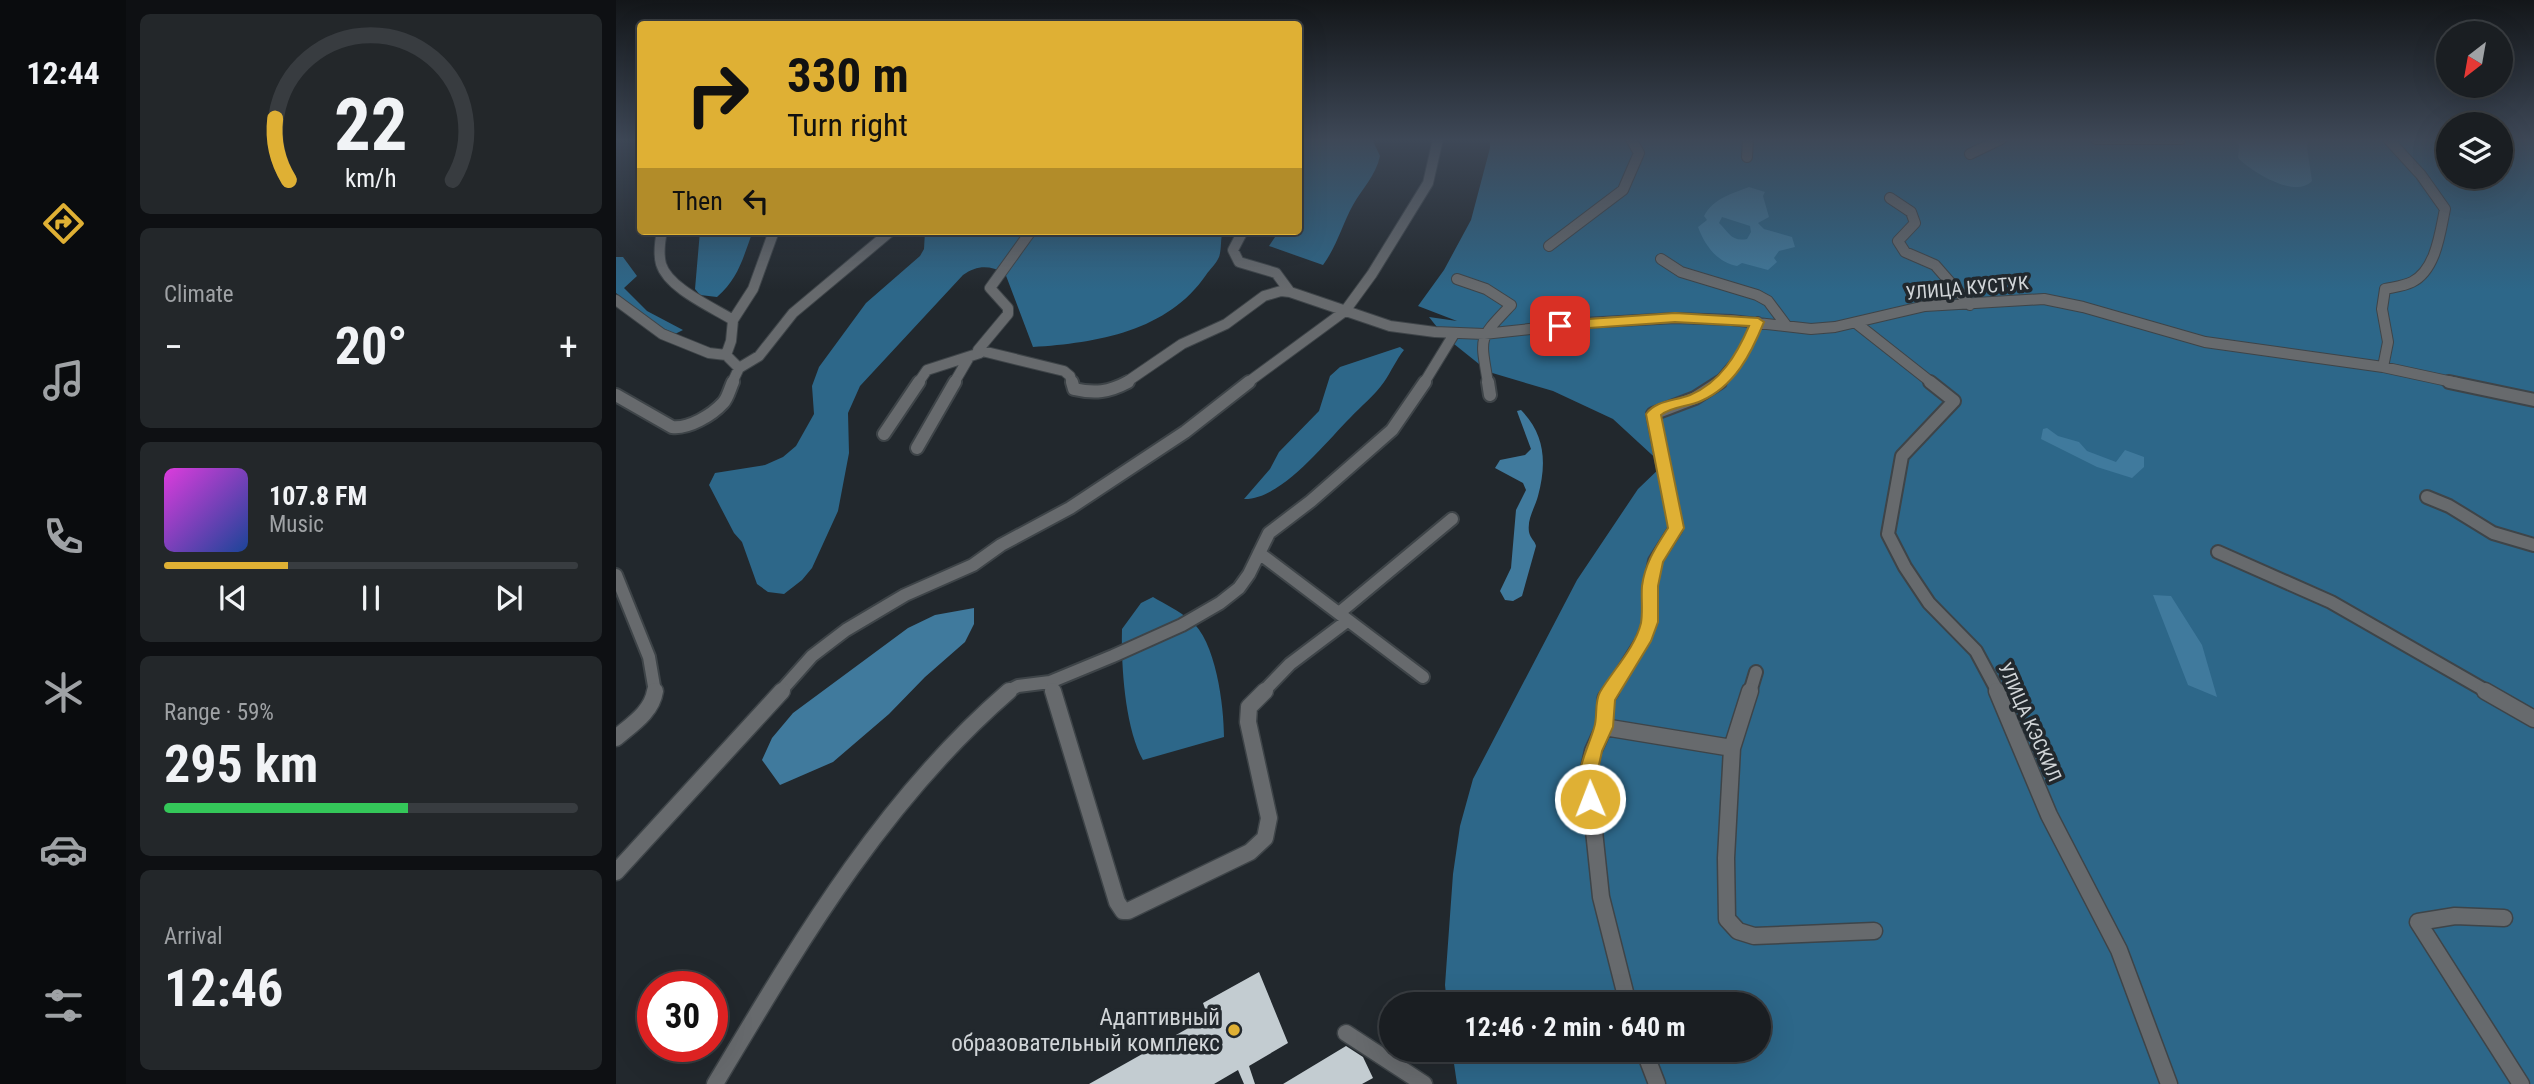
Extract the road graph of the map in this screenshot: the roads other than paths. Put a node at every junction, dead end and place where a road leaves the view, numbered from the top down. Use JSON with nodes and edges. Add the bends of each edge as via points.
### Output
{"nodes":[{"id":1,"x":1424,"y":190,"type":"edge"},
{"id":2,"x":1623,"y":190,"type":"edge"},
{"id":3,"x":2431,"y":190,"type":"edge"},
{"id":4,"x":1890,"y":198,"type":"dead end"},
{"id":5,"x":661,"y":235,"type":"edge"},
{"id":6,"x":773,"y":235,"type":"edge"},
{"id":7,"x":887,"y":235,"type":"edge"},
{"id":8,"x":1028,"y":235,"type":"edge"},
{"id":9,"x":1240,"y":235,"type":"edge"},
{"id":10,"x":1549,"y":246,"type":"dead end"},
{"id":11,"x":1661,"y":259,"type":"dead end"},
{"id":12,"x":1457,"y":279,"type":"dead end"},
{"id":13,"x":1290,"y":292,"type":"junction"},
{"id":14,"x":616,"y":300,"type":"edge"},
{"id":15,"x":1970,"y":305,"type":"junction"},
{"id":16,"x":1345,"y":311,"type":"junction"},
{"id":17,"x":733,"y":320,"type":"junction"},
{"id":18,"x":1758,"y":322,"type":"junction"},
{"id":19,"x":1856,"y":323,"type":"junction"},
{"id":20,"x":1786,"y":325,"type":"junction"},
{"id":21,"x":1454,"y":334,"type":"junction"},
{"id":22,"x":1484,"y":334,"type":"junction"},
{"id":23,"x":980,"y":353,"type":"junction"},
{"id":24,"x":726,"y":355,"type":"junction"},
{"id":25,"x":968,"y":359,"type":"junction"},
{"id":26,"x":2382,"y":367,"type":"junction"},
{"id":27,"x":739,"y":368,"type":"junction"},
{"id":28,"x":616,"y":395,"type":"edge"},
{"id":29,"x":1490,"y":395,"type":"dead end"},
{"id":30,"x":2534,"y":400,"type":"edge"},
{"id":31,"x":884,"y":434,"type":"dead end"},
{"id":32,"x":917,"y":448,"type":"dead end"},
{"id":33,"x":2427,"y":497,"type":"dead end"},
{"id":34,"x":1452,"y":519,"type":"dead end"},
{"id":35,"x":2534,"y":545,"type":"edge"},
{"id":36,"x":2218,"y":552,"type":"dead end"},
{"id":37,"x":1259,"y":553,"type":"junction"},
{"id":38,"x":616,"y":575,"type":"edge"},
{"id":39,"x":1343,"y":617,"type":"junction"},
{"id":40,"x":1756,"y":672,"type":"dead end"},
{"id":41,"x":1423,"y":677,"type":"dead end"},
{"id":42,"x":1049,"y":682,"type":"junction"},
{"id":43,"x":2534,"y":719,"type":"edge"},
{"id":44,"x":1604,"y":727,"type":"junction"},
{"id":45,"x":616,"y":738,"type":"edge"},
{"id":46,"x":1732,"y":748,"type":"junction"},
{"id":47,"x":616,"y":872,"type":"edge"},
{"id":48,"x":2504,"y":918,"type":"dead end"},
{"id":49,"x":1874,"y":930,"type":"dead end"},
{"id":50,"x":1625,"y":992,"type":"edge"},
{"id":51,"x":1346,"y":1034,"type":"dead end"},
{"id":52,"x":1649,"y":1062,"type":"edge"},
{"id":53,"x":715,"y":1084,"type":"edge"},
{"id":54,"x":1424,"y":1084,"type":"edge"},
{"id":55,"x":1657,"y":1084,"type":"edge"},
{"id":56,"x":2169,"y":1084,"type":"edge"},
{"id":57,"x":2521,"y":1084,"type":"edge"}],
"edges":[{"from":1,"to":16,"type":"street"},
{"from":2,"to":10,"type":"street"},
{"from":3,"to":26,"type":"street","via":[[2445,209],[2423,275],[2385,289],[2382,319],[2389,340]]},
{"from":4,"to":15,"type":"street","via":[[1911,212],[1915,223],[1898,241],[1905,252],[1935,265]]},
{"from":5,"to":17,"type":"street","via":[[662,266],[670,278]]},
{"from":6,"to":17,"type":"street","via":[[756,284],[743,311]]},
{"from":7,"to":27,"type":"street","via":[[793,313],[760,356]]},
{"from":8,"to":23,"type":"street","via":[[990,288],[1008,314],[978,347]]},
{"from":9,"to":13,"type":"street","name":"УЛИЦА КУСТУК","via":[[1233,250],[1239,262],[1279,272]]},
{"from":11,"to":20,"type":"street","via":[[1681,272],[1757,295],[1768,301]]},
{"from":12,"to":22,"type":"street","via":[[1486,289],[1511,305]]},
{"from":13,"to":16,"type":"street","name":"УЛИЦА КУСТУК"},
{"from":13,"to":23,"type":"street","via":[[1269,292],[1221,327],[1182,345],[1105,393],[1074,389],[1064,371]]},
{"from":14,"to":24,"type":"street","via":[[662,334]]},
{"from":15,"to":19,"type":"street","name":"УЛИЦА КУСТУК","via":[[1909,308]]},
{"from":15,"to":26,"type":"street","name":"УЛИЦА КУСТУК","via":[[2044,299],[2205,342]]},
{"from":16,"to":21,"type":"street","name":"УЛИЦА КУСТУК","via":[[1390,326]]},
{"from":16,"to":47,"type":"street","via":[[1185,432],[1070,508],[846,630],[821,650]]},
{"from":17,"to":24,"type":"street"},
{"from":18,"to":20,"type":"street","name":"УЛИЦА КУСТУК"},
{"from":18,"to":22,"type":"street","name":"УЛИЦА КУСТУК","via":[[1675,318]]},
{"from":18,"to":44,"type":"street","via":[[1744,355],[1727,376],[1697,397],[1653,414],[1676,528],[1655,561],[1650,622],[1606,698]]},
{"from":19,"to":20,"type":"street","name":"УЛИЦА КУСТУК","via":[[1811,329]]},
{"from":19,"to":56,"type":"street","name":"УЛИЦА КЭСКИЛ","via":[[1954,401],[1902,456],[1888,534],[1929,603],[1976,651],[1994,684],[2049,815],[2119,950]]},
{"from":21,"to":22,"type":"street","name":"УЛИЦА КУСТУК"},
{"from":21,"to":37,"type":"street","via":[[1392,430],[1269,533]]},
{"from":22,"to":29,"type":"street"},
{"from":23,"to":25,"type":"street"},
{"from":24,"to":27,"type":"street"},
{"from":25,"to":31,"type":"street","via":[[927,370]]},
{"from":25,"to":32,"type":"street"},
{"from":26,"to":30,"type":"street","name":"УЛИЦА КУСТУК"},
{"from":27,"to":28,"type":"street","via":[[724,402],[681,428],[665,425]]},
{"from":33,"to":35,"type":"street","via":[[2451,504],[2512,540]]},
{"from":34,"to":39,"type":"street"},
{"from":36,"to":43,"type":"street","via":[[2331,602]]},
{"from":37,"to":39,"type":"street"},
{"from":37,"to":42,"type":"street","via":[[1249,574],[1220,603],[1182,625]]},
{"from":38,"to":45,"type":"street","via":[[657,690],[643,713]]},
{"from":39,"to":41,"type":"street"},
{"from":39,"to":42,"type":"street","via":[[1249,708],[1251,741],[1267,810],[1268,833],[1261,844],[1128,911],[1117,902]]},
{"from":40,"to":46,"type":"street"},
{"from":42,"to":53,"type":"street","via":[[1008,691],[945,750],[847,871]]},
{"from":44,"to":46,"type":"street"},
{"from":44,"to":50,"type":"street","via":[[1588,774],[1601,897]]},
{"from":46,"to":49,"type":"street","via":[[1727,919],[1754,936]]},
{"from":48,"to":57,"type":"street","via":[[2455,916],[2418,922]]},
{"from":51,"to":54,"type":"street"},
{"from":52,"to":55,"type":"street"}]}
